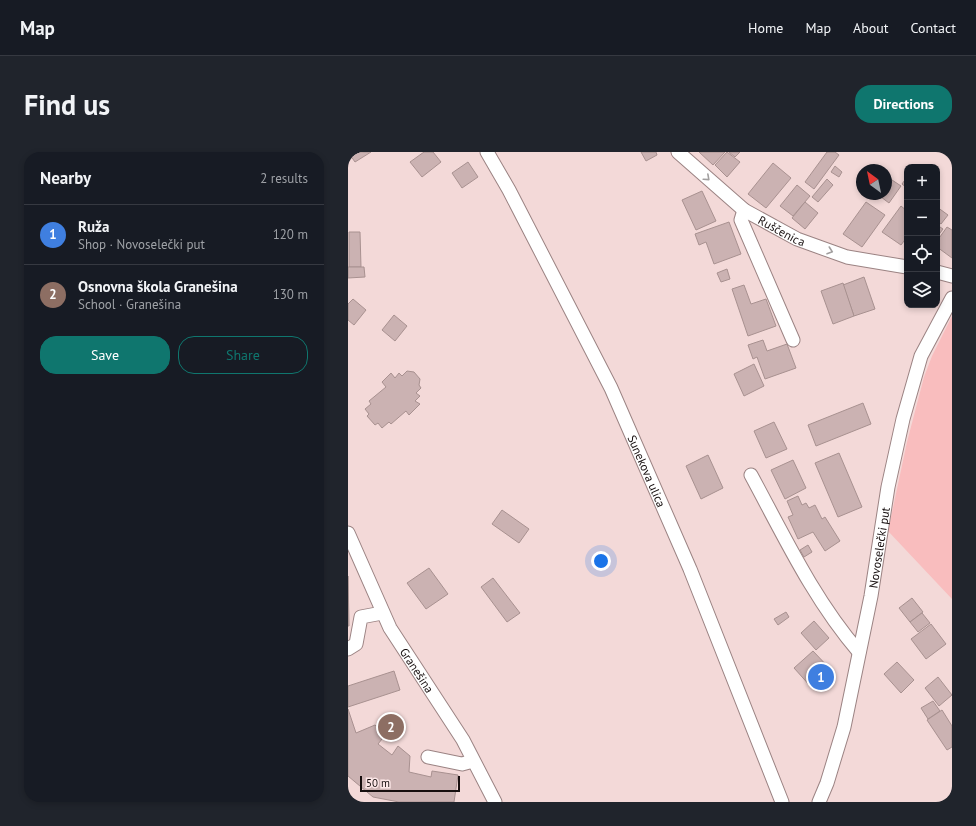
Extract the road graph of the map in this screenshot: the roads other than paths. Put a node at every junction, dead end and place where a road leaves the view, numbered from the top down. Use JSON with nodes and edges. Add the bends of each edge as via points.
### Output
{"nodes":[{"id":1,"x":487,"y":152,"type":"edge"},
{"id":2,"x":678,"y":152,"type":"edge"},
{"id":3,"x":744,"y":210,"type":"junction"},
{"id":4,"x":904,"y":266,"type":"edge"},
{"id":5,"x":940,"y":273,"type":"edge"},
{"id":6,"x":952,"y":276,"type":"edge"},
{"id":7,"x":952,"y":298,"type":"edge"},
{"id":8,"x":793,"y":340,"type":"dead end"},
{"id":9,"x":751,"y":476,"type":"dead end"},
{"id":10,"x":348,"y":533,"type":"edge"},
{"id":11,"x":382,"y":613,"type":"junction"},
{"id":12,"x":348,"y":648,"type":"edge"},
{"id":13,"x":859,"y":652,"type":"junction"},
{"id":14,"x":428,"y":757,"type":"dead end"},
{"id":15,"x":473,"y":761,"type":"junction"},
{"id":16,"x":495,"y":802,"type":"edge"},
{"id":17,"x":782,"y":802,"type":"edge"},
{"id":18,"x":819,"y":802,"type":"edge"}],
"edges":[{"from":1,"to":17,"type":"street","name":"Sunekova ulica","via":[[611,388],[690,569]]},
{"from":2,"to":3,"type":"street","name":"Ruščenica","one_way":true},
{"from":3,"to":4,"type":"street","name":"Ruščenica","one_way":true,"via":[[797,240],[847,257]]},
{"from":3,"to":8,"type":"street","via":[[741,220]]},
{"from":5,"to":6,"type":"street"},
{"from":7,"to":13,"type":"street","name":"Novoselečki put","via":[[921,356],[903,419],[888,487],[871,596]]},
{"from":9,"to":13,"type":"street","via":[[800,566],[841,630]]},
{"from":10,"to":11,"type":"street","name":"Granešina"},
{"from":11,"to":12,"type":"street","via":[[361,617],[356,644]]},
{"from":11,"to":15,"type":"street","name":"Granešina"},
{"from":13,"to":18,"type":"street","name":"Novoselečki put","via":[[844,726]]},
{"from":14,"to":15,"type":"street","via":[[462,764]]},
{"from":15,"to":16,"type":"street","name":"Granešina"}]}
